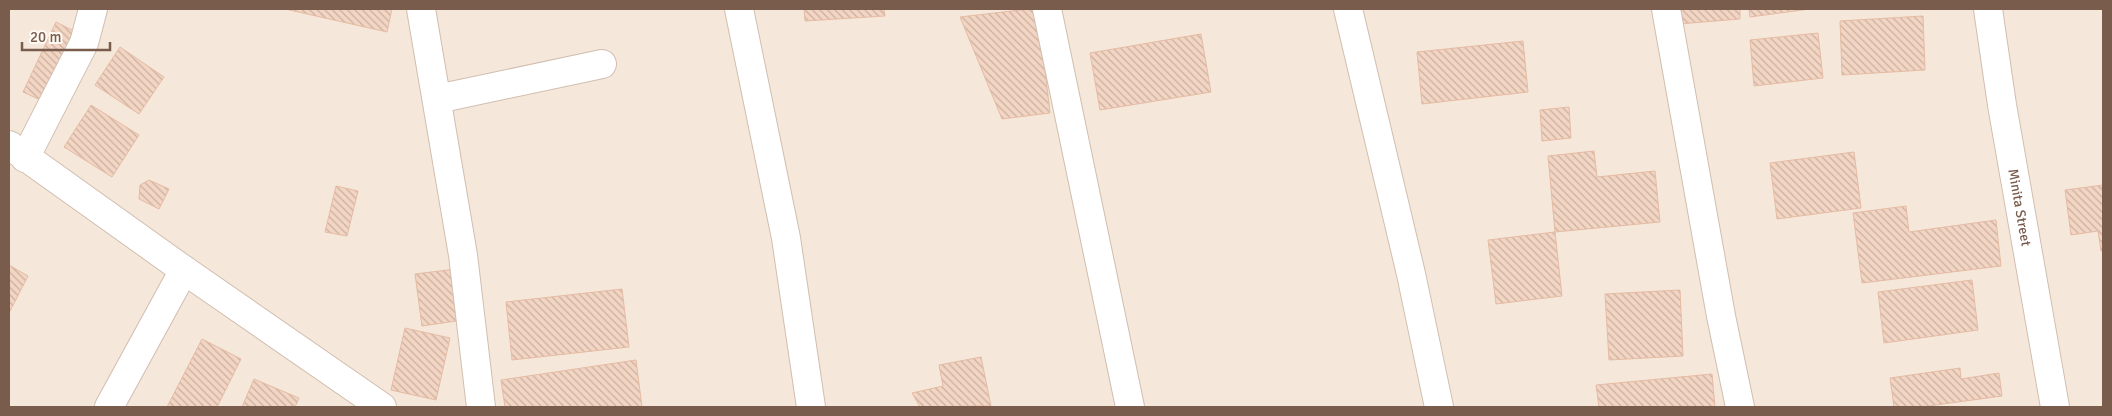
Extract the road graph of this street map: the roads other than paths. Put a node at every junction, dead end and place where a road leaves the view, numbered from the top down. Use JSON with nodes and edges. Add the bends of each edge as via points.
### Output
{"nodes":[{"id":1,"x":93,"y":9,"type":"edge"},
{"id":2,"x":421,"y":9,"type":"edge"},
{"id":3,"x":739,"y":9,"type":"edge"},
{"id":4,"x":1048,"y":9,"type":"edge"},
{"id":5,"x":1348,"y":9,"type":"edge"},
{"id":6,"x":1666,"y":9,"type":"edge"},
{"id":7,"x":1988,"y":9,"type":"edge"},
{"id":8,"x":602,"y":64,"type":"dead end"},
{"id":9,"x":437,"y":99,"type":"junction"},
{"id":10,"x":17,"y":151,"type":"edge"},
{"id":11,"x":184,"y":270,"type":"junction"},
{"id":12,"x":109,"y":407,"type":"edge"},
{"id":13,"x":382,"y":407,"type":"edge"},
{"id":14,"x":482,"y":407,"type":"edge"},
{"id":15,"x":811,"y":407,"type":"edge"},
{"id":16,"x":1130,"y":407,"type":"edge"},
{"id":17,"x":1439,"y":407,"type":"edge"},
{"id":18,"x":1740,"y":407,"type":"edge"},
{"id":19,"x":2055,"y":407,"type":"edge"}],
"edges":[{"from":1,"to":10,"type":"street","via":[[84,43]]},
{"from":2,"to":9,"type":"street"},
{"from":3,"to":15,"type":"street","via":[[786,238]]},
{"from":4,"to":16,"type":"street"},
{"from":5,"to":17,"type":"street"},
{"from":6,"to":18,"type":"street"},
{"from":7,"to":19,"type":"street","name":"Minita Street"},
{"from":8,"to":9,"type":"street"},
{"from":9,"to":14,"type":"street","via":[[463,255]]},
{"from":10,"to":11,"type":"street"},
{"from":11,"to":12,"type":"street"},
{"from":11,"to":13,"type":"street"}]}
